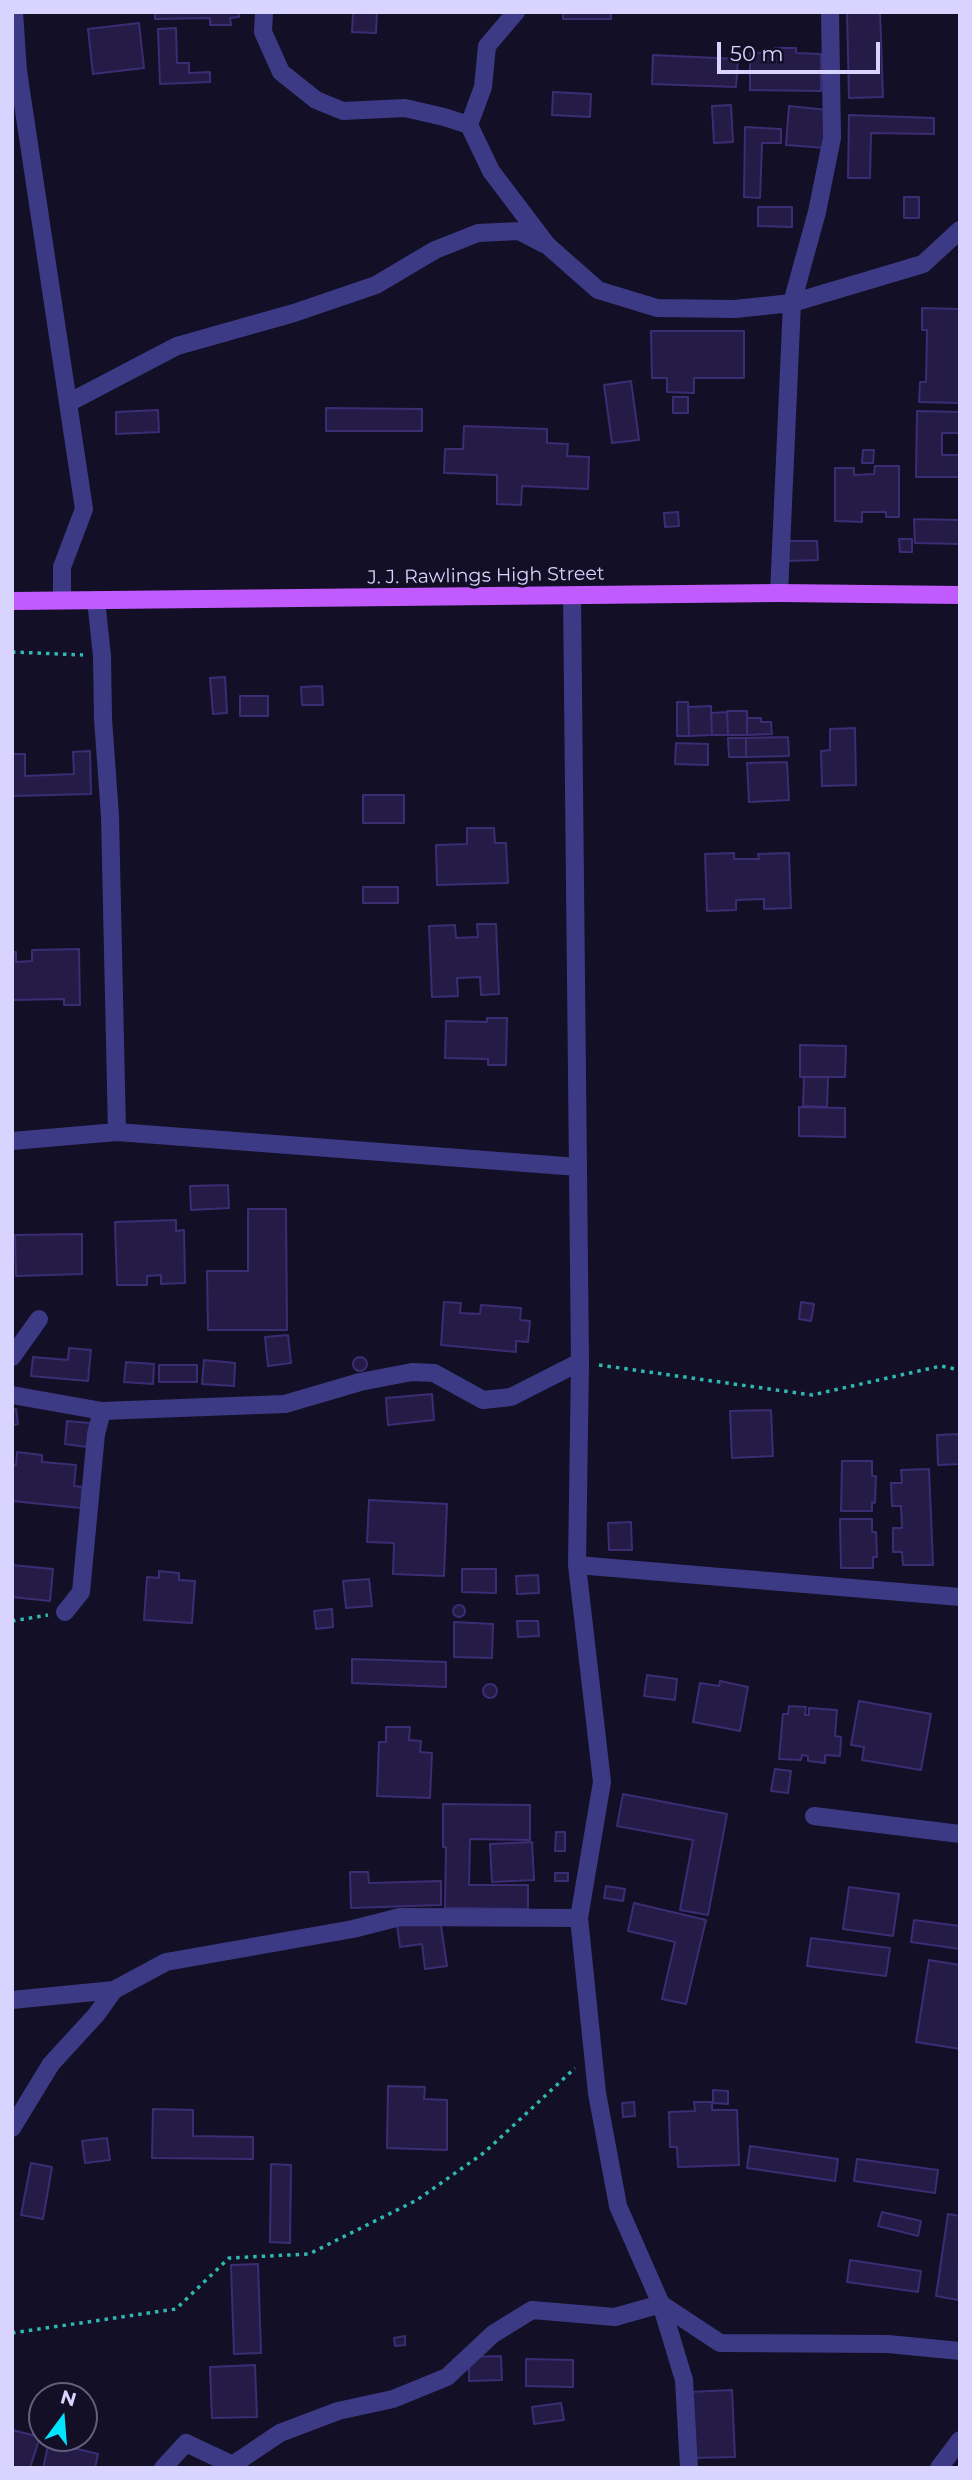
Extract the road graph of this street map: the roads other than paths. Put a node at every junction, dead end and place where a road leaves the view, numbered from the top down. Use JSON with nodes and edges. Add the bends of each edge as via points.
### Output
{"nodes":[{"id":1,"x":14,"y":12,"type":"edge"},
{"id":2,"x":264,"y":12,"type":"edge"},
{"id":3,"x":516,"y":12,"type":"edge"},
{"id":4,"x":830,"y":12,"type":"edge"},
{"id":5,"x":469,"y":125,"type":"junction"},
{"id":6,"x":960,"y":230,"type":"edge"},
{"id":7,"x":547,"y":246,"type":"junction"},
{"id":8,"x":792,"y":303,"type":"junction"},
{"id":9,"x":68,"y":403,"type":"junction"},
{"id":10,"x":779,"y":593,"type":"junction"},
{"id":11,"x":572,"y":596,"type":"junction"},
{"id":12,"x":960,"y":596,"type":"edge"},
{"id":13,"x":62,"y":600,"type":"junction"},
{"id":14,"x":96,"y":600,"type":"junction"},
{"id":15,"x":12,"y":601,"type":"edge"},
{"id":16,"x":117,"y":1132,"type":"junction"},
{"id":17,"x":12,"y":1141,"type":"edge"},
{"id":18,"x":578,"y":1167,"type":"junction"},
{"id":19,"x":39,"y":1319,"type":"dead end"},
{"id":20,"x":12,"y":1357,"type":"edge"},
{"id":21,"x":580,"y":1362,"type":"junction"},
{"id":22,"x":12,"y":1395,"type":"edge"},
{"id":23,"x":102,"y":1411,"type":"junction"},
{"id":24,"x":577,"y":1565,"type":"junction"},
{"id":25,"x":960,"y":1597,"type":"edge"},
{"id":26,"x":65,"y":1612,"type":"road end"},
{"id":27,"x":814,"y":1816,"type":"dead end"},
{"id":28,"x":960,"y":1834,"type":"edge"},
{"id":29,"x":579,"y":1918,"type":"junction"},
{"id":30,"x":114,"y":1990,"type":"junction"},
{"id":31,"x":12,"y":2000,"type":"edge"},
{"id":32,"x":12,"y":2128,"type":"edge"},
{"id":33,"x":661,"y":2304,"type":"junction"},
{"id":34,"x":960,"y":2351,"type":"edge"},
{"id":35,"x":960,"y":2440,"type":"edge"},
{"id":36,"x":236,"y":2466,"type":"edge"},
{"id":37,"x":163,"y":2468,"type":"edge"},
{"id":38,"x":689,"y":2468,"type":"edge"},
{"id":39,"x":939,"y":2468,"type":"edge"}],
"edges":[{"from":1,"to":9,"type":"street","via":[[18,71]]},
{"from":2,"to":5,"type":"street","via":[[263,32],[281,72],[316,100],[343,111],[405,108]]},
{"from":3,"to":5,"type":"street","via":[[487,46],[483,87]]},
{"from":4,"to":8,"type":"street","via":[[832,138]]},
{"from":5,"to":7,"type":"street","via":[[491,171]]},
{"from":6,"to":8,"type":"street","via":[[923,264]]},
{"from":7,"to":8,"type":"street","via":[[598,290],[657,308],[735,309]]},
{"from":7,"to":9,"type":"street","via":[[519,231],[478,233],[435,250],[376,285],[177,346]]},
{"from":8,"to":10,"type":"street"},
{"from":9,"to":13,"type":"street","via":[[85,509],[62,567]]},
{"from":10,"to":11,"type":"main road","name":"J. J. Rawlings High Street"},
{"from":10,"to":12,"type":"main road","name":"J. J. Rawlings High Street"},
{"from":11,"to":14,"type":"main road","name":"J. J. Rawlings High Street"},
{"from":11,"to":18,"type":"street"},
{"from":13,"to":14,"type":"main road","name":"J. J. Rawlings High Street"},
{"from":13,"to":15,"type":"main road","name":"J. J. Rawlings High Street"},
{"from":14,"to":16,"type":"street","via":[[110,816]]},
{"from":16,"to":17,"type":"street"},
{"from":16,"to":18,"type":"street"},
{"from":18,"to":21,"type":"street"},
{"from":19,"to":20,"type":"street"},
{"from":21,"to":23,"type":"street","via":[[511,1397],[483,1400],[434,1373],[412,1372],[285,1404]]},
{"from":21,"to":24,"type":"street"},
{"from":22,"to":23,"type":"street"},
{"from":23,"to":26,"type":"street","via":[[80,1592]]},
{"from":24,"to":25,"type":"street"},
{"from":24,"to":29,"type":"street","via":[[601,1782]]},
{"from":27,"to":28,"type":"street"},
{"from":29,"to":30,"type":"street","via":[[400,1917],[166,1962]]},
{"from":29,"to":33,"type":"street","via":[[597,2093],[618,2206]]},
{"from":30,"to":31,"type":"street"},
{"from":30,"to":32,"type":"street","via":[[51,2064]]},
{"from":33,"to":34,"type":"street","via":[[720,2343],[888,2344]]},
{"from":33,"to":36,"type":"street","via":[[615,2317],[532,2310],[493,2334],[447,2377],[393,2399],[338,2411],[280,2433]]},
{"from":33,"to":38,"type":"street","via":[[684,2380]]},
{"from":35,"to":39,"type":"street"},
{"from":36,"to":37,"type":"street","via":[[186,2443]]}]}
